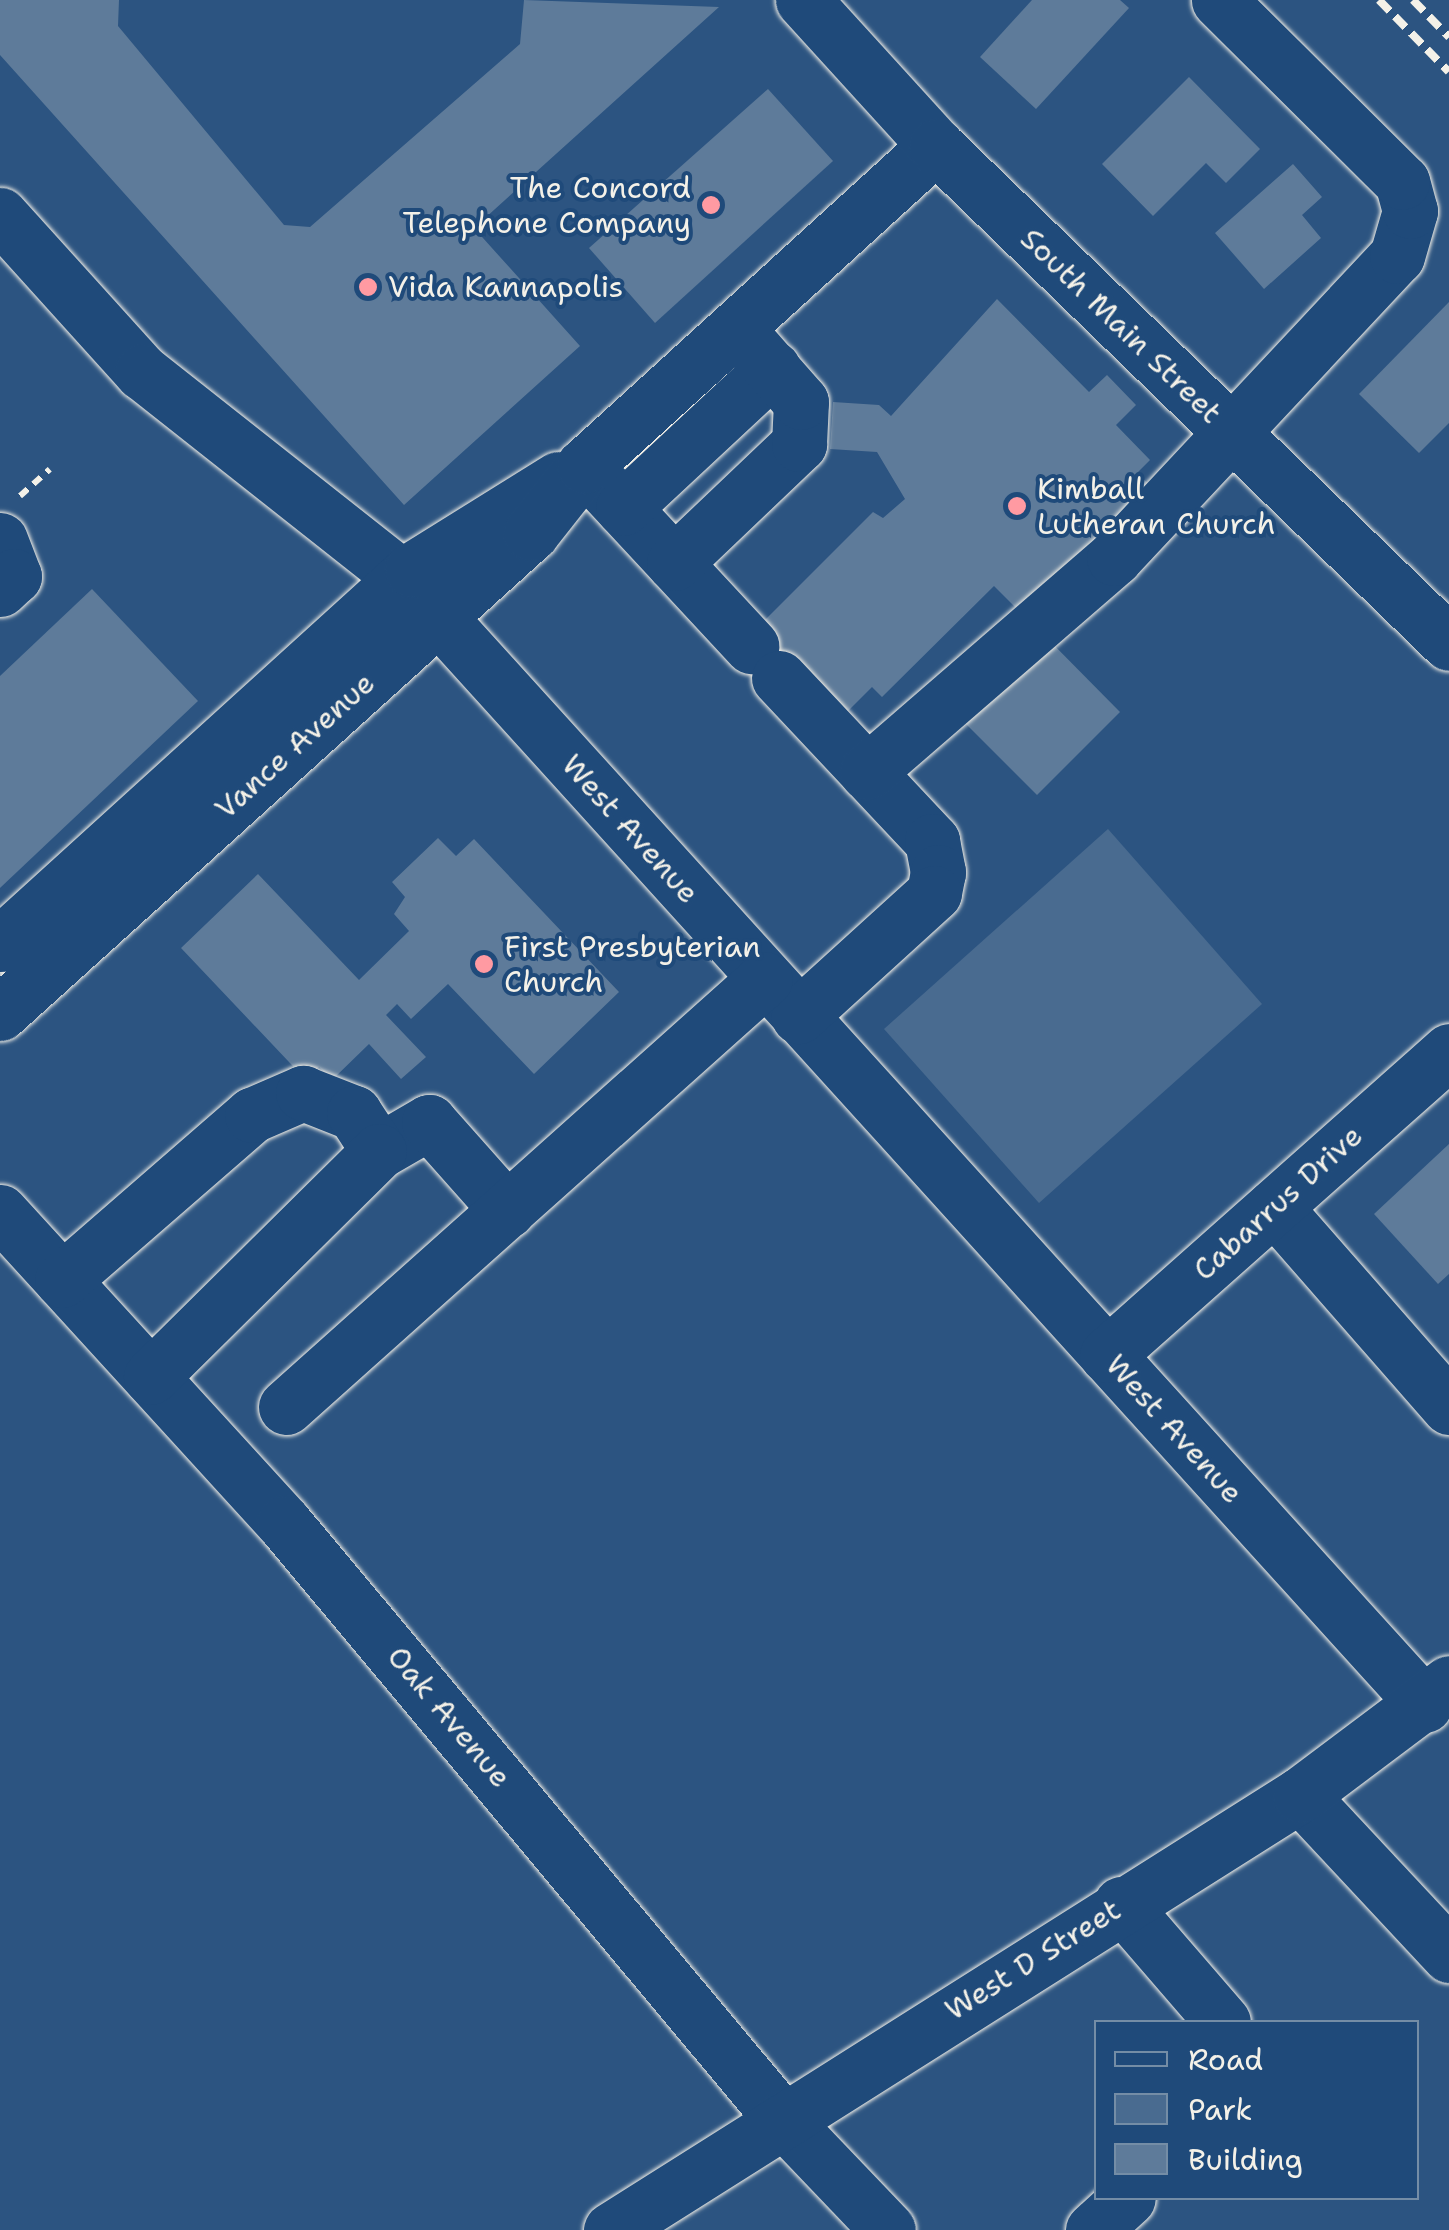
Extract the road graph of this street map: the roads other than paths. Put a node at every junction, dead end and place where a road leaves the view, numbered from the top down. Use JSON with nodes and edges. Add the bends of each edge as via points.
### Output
{"nodes":[{"id":1,"x":803,"y":0,"type":"edge"},
{"id":2,"x":1219,"y":0,"type":"edge"},
{"id":3,"x":936,"y":146,"type":"junction"},
{"id":4,"x":0,"y":215,"type":"edge"},
{"id":5,"x":736,"y":328,"type":"junction"},
{"id":6,"x":774,"y":368,"type":"junction"},
{"id":7,"x":1227,"y":428,"type":"junction"},
{"id":8,"x":581,"y":468,"type":"junction"},
{"id":9,"x":623,"y":508,"type":"junction"},
{"id":10,"x":10,"y":518,"type":"edge"},
{"id":11,"x":674,"y":563,"type":"junction"},
{"id":12,"x":0,"y":589,"type":"edge"},
{"id":13,"x":420,"y":598,"type":"junction"},
{"id":14,"x":1445,"y":630,"type":"edge"},
{"id":15,"x":868,"y":772,"type":"junction"},
{"id":16,"x":0,"y":944,"type":"edge"},
{"id":17,"x":782,"y":998,"type":"junction"},
{"id":18,"x":0,"y":1012,"type":"edge"},
{"id":19,"x":1449,"y":1052,"type":"edge"},
{"id":20,"x":379,"y":1151,"type":"junction"},
{"id":21,"x":1274,"y":1207,"type":"junction"},
{"id":22,"x":506,"y":1210,"type":"junction"},
{"id":23,"x":0,"y":1212,"type":"edge"},
{"id":24,"x":62,"y":1280,"type":"junction"},
{"id":25,"x":1107,"y":1356,"type":"junction"},
{"id":26,"x":151,"y":1378,"type":"junction"},
{"id":27,"x":1442,"y":1385,"type":"edge"},
{"id":28,"x":286,"y":1407,"type":"dead end"},
{"id":29,"x":1437,"y":1694,"type":"edge"},
{"id":30,"x":1300,"y":1795,"type":"junction"},
{"id":31,"x":1121,"y":1904,"type":"junction"},
{"id":32,"x":1449,"y":1955,"type":"edge"},
{"id":33,"x":1221,"y":2020,"type":"edge"},
{"id":34,"x":782,"y":2119,"type":"junction"},
{"id":35,"x":1126,"y":2200,"type":"edge"},
{"id":36,"x":611,"y":2230,"type":"edge"},
{"id":37,"x":888,"y":2230,"type":"edge"},
{"id":38,"x":1093,"y":2230,"type":"edge"}],
"edges":[{"from":1,"to":3,"type":"street","name":"South Main Street"},
{"from":2,"to":7,"type":"street","via":[[1402,182],[1410,211],[1384,279]]},
{"from":3,"to":5,"type":"street","name":"Vance Avenue"},
{"from":3,"to":7,"type":"street","name":"South Main Street"},
{"from":4,"to":13,"type":"street","name":"West Avenue","via":[[142,372]]},
{"from":5,"to":6,"type":"street"},
{"from":5,"to":8,"type":"street","name":"Vance Avenue"},
{"from":6,"to":9,"type":"street"},
{"from":6,"to":11,"type":"street","via":[[802,402],[799,444]]},
{"from":7,"to":14,"type":"street","name":"South Main Street"},
{"from":7,"to":15,"type":"street","via":[[1114,558]]},
{"from":8,"to":9,"type":"street"},
{"from":8,"to":13,"type":"street","name":"Vance Avenue","via":[[531,534]]},
{"from":9,"to":11,"type":"street"},
{"from":10,"to":12,"type":"street","via":[[14,576]]},
{"from":11,"to":15,"type":"street"},
{"from":13,"to":16,"type":"street","name":"Vance Avenue"},
{"from":13,"to":17,"type":"street","name":"West Avenue"},
{"from":13,"to":18,"type":"street","name":"Vance Avenue"},
{"from":15,"to":17,"type":"street","via":[[932,841],[934,893]]},
{"from":17,"to":22,"type":"street"},
{"from":17,"to":25,"type":"street","name":"West Avenue"},
{"from":19,"to":21,"type":"street","name":"Cabarrus Drive"},
{"from":20,"to":22,"type":"street","via":[[429,1122]]},
{"from":20,"to":24,"type":"street","via":[[354,1112],[304,1094],[252,1115]]},
{"from":20,"to":26,"type":"street"},
{"from":21,"to":25,"type":"street","name":"Cabarrus Drive"},
{"from":21,"to":27,"type":"street"},
{"from":22,"to":28,"type":"street"},
{"from":23,"to":24,"type":"street","name":"Oak Avenue"},
{"from":24,"to":26,"type":"street","name":"Oak Avenue"},
{"from":25,"to":29,"type":"street","name":"West Avenue"},
{"from":26,"to":34,"type":"street","name":"Oak Avenue","via":[[473,1743]]},
{"from":29,"to":30,"type":"street","name":"West D Street"},
{"from":30,"to":31,"type":"street","name":"West D Street"},
{"from":30,"to":32,"type":"street"},
{"from":31,"to":33,"type":"street"},
{"from":31,"to":34,"type":"street","name":"West D Street"},
{"from":34,"to":36,"type":"street","name":"West D Street"},
{"from":34,"to":37,"type":"street","name":"Oak Avenue"},
{"from":35,"to":38,"type":"street"}]}
